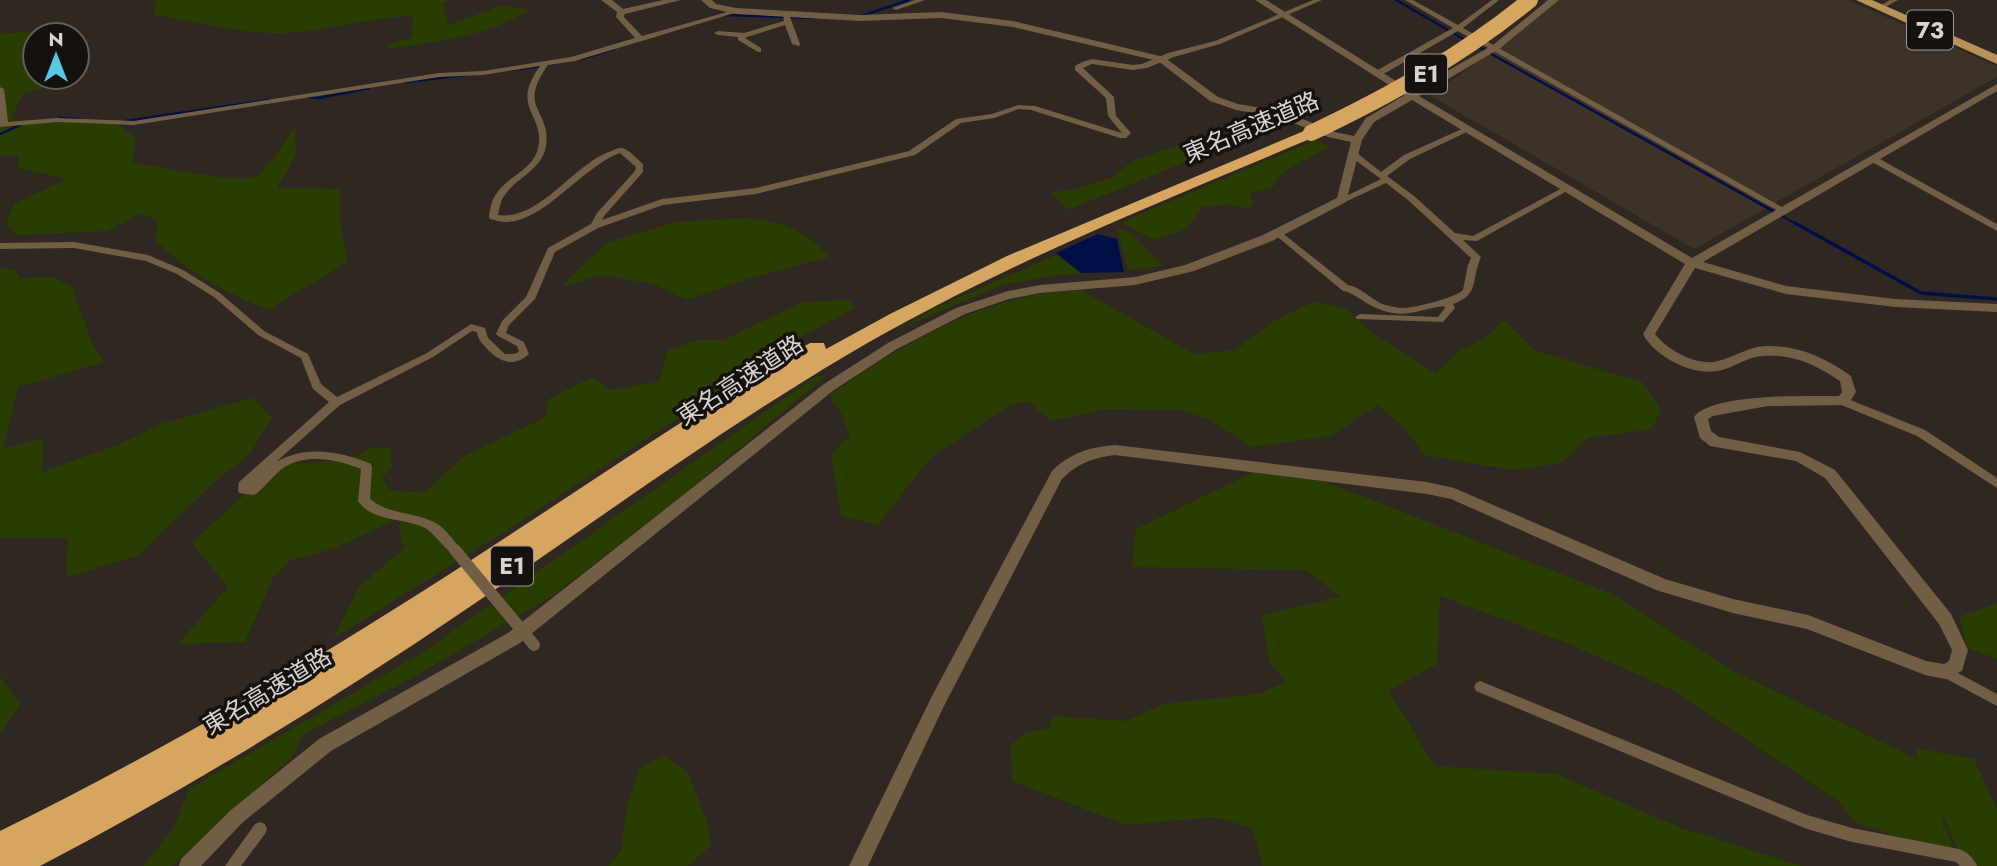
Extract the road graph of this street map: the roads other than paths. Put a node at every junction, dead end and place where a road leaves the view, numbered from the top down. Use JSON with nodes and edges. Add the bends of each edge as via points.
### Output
{"nodes":[{"id":1,"x":607,"y":0,"type":"edge"},
{"id":2,"x":676,"y":0,"type":"edge"},
{"id":3,"x":706,"y":0,"type":"edge"},
{"id":4,"x":922,"y":0,"type":"edge"},
{"id":5,"x":1260,"y":0,"type":"edge"},
{"id":6,"x":1319,"y":0,"type":"edge"},
{"id":7,"x":1408,"y":0,"type":"edge"},
{"id":8,"x":1496,"y":0,"type":"edge"},
{"id":9,"x":1514,"y":0,"type":"edge"},
{"id":10,"x":1530,"y":0,"type":"edge"},
{"id":11,"x":1554,"y":0,"type":"edge"},
{"id":12,"x":1862,"y":0,"type":"edge"},
{"id":13,"x":1895,"y":0,"type":"edge"},
{"id":14,"x":892,"y":5,"type":"edge"},
{"id":15,"x":1880,"y":8,"type":"junction"},
{"id":16,"x":736,"y":11,"type":"junction"},
{"id":17,"x":621,"y":12,"type":"junction"},
{"id":18,"x":1283,"y":14,"type":"junction"},
{"id":19,"x":786,"y":18,"type":"junction"},
{"id":20,"x":902,"y":18,"type":"junction"},
{"id":21,"x":1453,"y":30,"type":"junction"},
{"id":22,"x":718,"y":33,"type":"dead end"},
{"id":23,"x":744,"y":34,"type":"junction"},
{"id":24,"x":640,"y":39,"type":"junction"},
{"id":25,"x":796,"y":44,"type":"dead end"},
{"id":26,"x":758,"y":50,"type":"dead end"},
{"id":27,"x":1491,"y":51,"type":"junction"},
{"id":28,"x":1161,"y":59,"type":"junction"},
{"id":29,"x":1997,"y":60,"type":"edge"},
{"id":30,"x":544,"y":65,"type":"junction"},
{"id":31,"x":1377,"y":74,"type":"junction"},
{"id":32,"x":1997,"y":87,"type":"edge"},
{"id":33,"x":0,"y":89,"type":"edge"},
{"id":34,"x":1413,"y":97,"type":"junction"},
{"id":35,"x":2,"y":124,"type":"edge"},
{"id":36,"x":1305,"y":129,"type":"junction"},
{"id":37,"x":1466,"y":130,"type":"junction"},
{"id":38,"x":1356,"y":148,"type":"junction"},
{"id":39,"x":1875,"y":160,"type":"junction"},
{"id":40,"x":1384,"y":178,"type":"junction"},
{"id":41,"x":1565,"y":190,"type":"junction"},
{"id":42,"x":1342,"y":200,"type":"junction"},
{"id":43,"x":1782,"y":213,"type":"junction"},
{"id":44,"x":595,"y":226,"type":"junction"},
{"id":45,"x":1997,"y":228,"type":"edge"},
{"id":46,"x":1278,"y":234,"type":"junction"},
{"id":47,"x":1454,"y":236,"type":"junction"},
{"id":48,"x":0,"y":246,"type":"edge"},
{"id":49,"x":1005,"y":256,"type":"junction"},
{"id":50,"x":1692,"y":263,"type":"junction"},
{"id":51,"x":1447,"y":302,"type":"junction"},
{"id":52,"x":1997,"y":309,"type":"edge"},
{"id":53,"x":1360,"y":317,"type":"dead end"},
{"id":54,"x":1843,"y":401,"type":"junction"},
{"id":55,"x":336,"y":402,"type":"junction"},
{"id":56,"x":1997,"y":484,"type":"edge"},
{"id":57,"x":534,"y":645,"type":"dead end"},
{"id":58,"x":1945,"y":672,"type":"junction"},
{"id":59,"x":1480,"y":687,"type":"dead end"},
{"id":60,"x":1997,"y":700,"type":"edge"},
{"id":61,"x":260,"y":829,"type":"dead end"},
{"id":62,"x":0,"y":846,"type":"edge"},
{"id":63,"x":11,"y":866,"type":"edge"},
{"id":64,"x":188,"y":866,"type":"edge"},
{"id":65,"x":232,"y":866,"type":"edge"},
{"id":66,"x":858,"y":866,"type":"edge"},
{"id":67,"x":1970,"y":866,"type":"edge"}],
"edges":[{"from":1,"to":17,"type":"street"},
{"from":2,"to":17,"type":"street"},
{"from":3,"to":16,"type":"street"},
{"from":4,"to":14,"type":"street"},
{"from":5,"to":18,"type":"street"},
{"from":6,"to":18,"type":"street"},
{"from":7,"to":21,"type":"street"},
{"from":8,"to":21,"type":"street"},
{"from":9,"to":36,"type":"highway","name":"東名高速道路","number":"E1","via":[[1411,71]]},
{"from":10,"to":36,"type":"highway","name":"東名高速道路","number":"E1","bridge":true,"via":[[1438,67]]},
{"from":11,"to":27,"type":"street"},
{"from":12,"to":15,"type":"main road","number":"73"},
{"from":13,"to":15,"type":"street"},
{"from":14,"to":20,"type":"street"},
{"from":15,"to":29,"type":"main road","number":"73"},
{"from":16,"to":19,"type":"street"},
{"from":16,"to":24,"type":"street"},
{"from":17,"to":24,"type":"street","via":[[620,17]]},
{"from":18,"to":28,"type":"street","via":[[1202,48]]},
{"from":18,"to":31,"type":"street"},
{"from":19,"to":20,"type":"street"},
{"from":19,"to":23,"type":"street"},
{"from":19,"to":25,"type":"street"},
{"from":20,"to":28,"type":"street","via":[[941,15],[1013,24]]},
{"from":21,"to":27,"type":"street"},
{"from":21,"to":31,"type":"street"},
{"from":22,"to":23,"type":"street"},
{"from":23,"to":26,"type":"street","via":[[741,38]]},
{"from":24,"to":30,"type":"street"},
{"from":27,"to":34,"type":"street"},
{"from":27,"to":43,"type":"street"},
{"from":28,"to":38,"type":"street","via":[[1214,99],[1281,114]]},
{"from":28,"to":44,"type":"street","via":[[1137,68],[1097,61],[1077,68],[1110,97],[1111,116],[1128,133],[1123,135],[1018,107],[959,121],[912,153],[756,191],[662,202]]},
{"from":30,"to":35,"type":"street","via":[[439,75],[134,123],[57,120]]},
{"from":30,"to":44,"type":"street","via":[[530,89],[532,114],[543,145],[536,162],[499,196],[493,217],[508,220],[528,211],[560,192],[608,152],[621,150],[640,166],[639,172]]},
{"from":31,"to":34,"type":"street"},
{"from":32,"to":39,"type":"street"},
{"from":33,"to":35,"type":"street"},
{"from":34,"to":37,"type":"street"},
{"from":34,"to":38,"type":"street","via":[[1370,120]]},
{"from":36,"to":49,"type":"highway","name":"東名高速道路","number":"E1","via":[[1104,219]]},
{"from":36,"to":49,"type":"highway","name":"東名高速道路","number":"E1","via":[[1077,218]]},
{"from":37,"to":40,"type":"street","via":[[1407,157]]},
{"from":37,"to":41,"type":"street"},
{"from":38,"to":40,"type":"street"},
{"from":38,"to":42,"type":"street"},
{"from":39,"to":43,"type":"street"},
{"from":39,"to":45,"type":"street"},
{"from":40,"to":42,"type":"street"},
{"from":40,"to":47,"type":"street"},
{"from":41,"to":47,"type":"street","via":[[1474,239]]},
{"from":41,"to":50,"type":"street"},
{"from":42,"to":46,"type":"street"},
{"from":43,"to":50,"type":"street"},
{"from":44,"to":55,"type":"street","via":[[551,250],[530,299],[505,323],[501,334],[521,344],[524,354],[503,358],[483,340],[482,330],[471,327],[430,355]]},
{"from":46,"to":51,"type":"street","via":[[1346,289],[1380,306],[1411,311]]},
{"from":46,"to":64,"type":"street","via":[[1173,273],[1006,295],[958,313],[868,360],[514,638],[326,745],[237,816]]},
{"from":47,"to":51,"type":"street","via":[[1476,257],[1469,292]]},
{"from":48,"to":55,"type":"street","via":[[75,245],[148,258],[180,272],[217,295],[261,333],[304,356],[317,386]]},
{"from":49,"to":62,"type":"highway","name":"東名高速道路","number":"E1","via":[[904,300],[769,376],[459,580],[216,730]]},
{"from":49,"to":63,"type":"highway","name":"東名高速道路","number":"E1","via":[[777,388],[311,699],[177,778]]},
{"from":50,"to":52,"type":"street","via":[[1800,292]]},
{"from":50,"to":54,"type":"street","via":[[1651,326],[1651,340],[1707,367],[1752,352],[1817,359],[1846,379],[1849,392]]},
{"from":51,"to":53,"type":"street","via":[[1450,308],[1440,320]]},
{"from":54,"to":56,"type":"street","via":[[1922,433]]},
{"from":54,"to":58,"type":"street","via":[[1769,401],[1709,412],[1700,423],[1704,434],[1715,442],[1800,457],[1830,474],[1945,619],[1960,650],[1956,666]]},
{"from":55,"to":57,"type":"street","bridge":true,"via":[[247,481],[243,490],[252,491],[294,457],[357,462],[367,467],[364,501],[373,510],[437,529]]},
{"from":58,"to":60,"type":"street"},
{"from":58,"to":66,"type":"street","via":[[1808,622],[1662,585],[1440,491],[1260,466],[1091,451],[1072,460],[1057,475]]},
{"from":59,"to":67,"type":"street","via":[[1807,822],[1959,856]]},
{"from":61,"to":65,"type":"street"}]}
